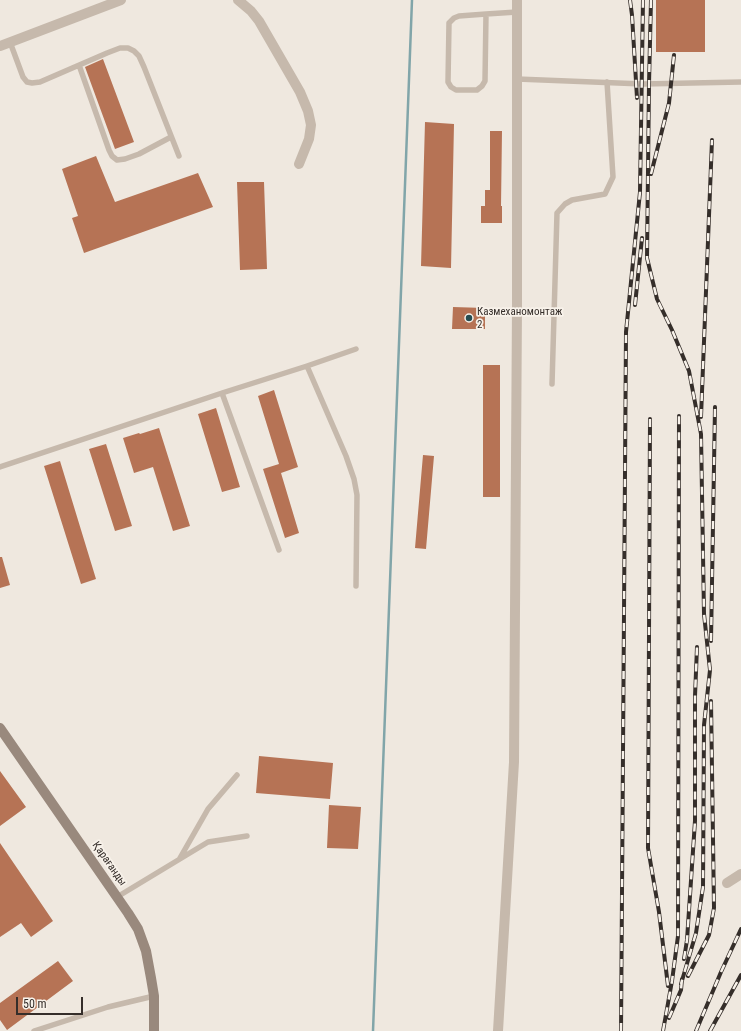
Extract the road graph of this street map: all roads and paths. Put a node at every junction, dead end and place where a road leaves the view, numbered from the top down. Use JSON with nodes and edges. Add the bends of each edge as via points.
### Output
{"nodes":[{"id":1,"x":121,"y":0,"type":"edge"},
{"id":2,"x":238,"y":0,"type":"edge"},
{"id":3,"x":517,"y":0,"type":"edge"},
{"id":4,"x":517,"y":12,"type":"junction"},
{"id":5,"x":486,"y":14,"type":"junction"},
{"id":6,"x":10,"y":42,"type":"junction"},
{"id":7,"x":0,"y":46,"type":"edge"},
{"id":8,"x":78,"y":65,"type":"junction"},
{"id":9,"x":517,"y":79,"type":"junction"},
{"id":10,"x":607,"y":82,"type":"junction"},
{"id":11,"x":741,"y":82,"type":"edge"},
{"id":12,"x":171,"y":137,"type":"junction"},
{"id":13,"x":179,"y":156,"type":"dead end"},
{"id":14,"x":299,"y":164,"type":"dead end"},
{"id":15,"x":356,"y":348,"type":"dead end"},
{"id":16,"x":307,"y":366,"type":"junction"},
{"id":17,"x":552,"y":384,"type":"dead end"},
{"id":18,"x":222,"y":393,"type":"junction"},
{"id":19,"x":0,"y":467,"type":"edge"},
{"id":20,"x":279,"y":550,"type":"dead end"},
{"id":21,"x":356,"y":586,"type":"dead end"},
{"id":22,"x":0,"y":728,"type":"edge"},
{"id":23,"x":237,"y":775,"type":"dead end"},
{"id":24,"x":247,"y":836,"type":"dead end"},
{"id":25,"x":179,"y":860,"type":"junction"},
{"id":26,"x":741,"y":874,"type":"edge"},
{"id":27,"x":727,"y":883,"type":"dead end"},
{"id":28,"x":117,"y":897,"type":"junction"},
{"id":29,"x":154,"y":996,"type":"junction"},
{"id":30,"x":34,"y":1031,"type":"edge"},
{"id":31,"x":154,"y":1031,"type":"edge"},
{"id":32,"x":498,"y":1031,"type":"edge"}],
"edges":[{"from":1,"to":6,"type":"street"},
{"from":2,"to":14,"type":"street","via":[[259,21],[300,92],[308,111],[311,125],[309,139]]},
{"from":3,"to":4,"type":"street"},
{"from":4,"to":5,"type":"lane"},
{"from":4,"to":9,"type":"street"},
{"from":5,"to":5,"type":"lane","via":[[459,16],[449,23],[448,82],[456,90],[477,90],[485,81]]},
{"from":6,"to":7,"type":"street"},
{"from":6,"to":8,"type":"lane","via":[[27,82],[40,82]]},
{"from":8,"to":12,"type":"lane","via":[[120,48],[134,51],[144,67]]},
{"from":8,"to":12,"type":"lane","via":[[109,150],[117,160],[139,154]]},
{"from":9,"to":10,"type":"lane"},
{"from":9,"to":32,"type":"street","via":[[514,762]]},
{"from":10,"to":11,"type":"lane"},
{"from":10,"to":17,"type":"lane","via":[[613,177],[605,194],[572,200],[557,213]]},
{"from":12,"to":13,"type":"lane"},
{"from":15,"to":16,"type":"lane"},
{"from":16,"to":18,"type":"lane"},
{"from":16,"to":21,"type":"lane","via":[[354,479],[357,495]]},
{"from":18,"to":19,"type":"lane"},
{"from":18,"to":20,"type":"lane"},
{"from":22,"to":28,"type":"main road","name":"Қарағанды"},
{"from":23,"to":25,"type":"lane","via":[[208,809]]},
{"from":24,"to":25,"type":"lane","via":[[208,842]]},
{"from":25,"to":28,"type":"lane"},
{"from":26,"to":27,"type":"street"},
{"from":28,"to":29,"type":"main road","name":"Қарағанды","via":[[138,929],[146,951]]},
{"from":29,"to":30,"type":"lane","via":[[108,1007]]},
{"from":29,"to":31,"type":"main road","name":"Қарағанды"}]}
